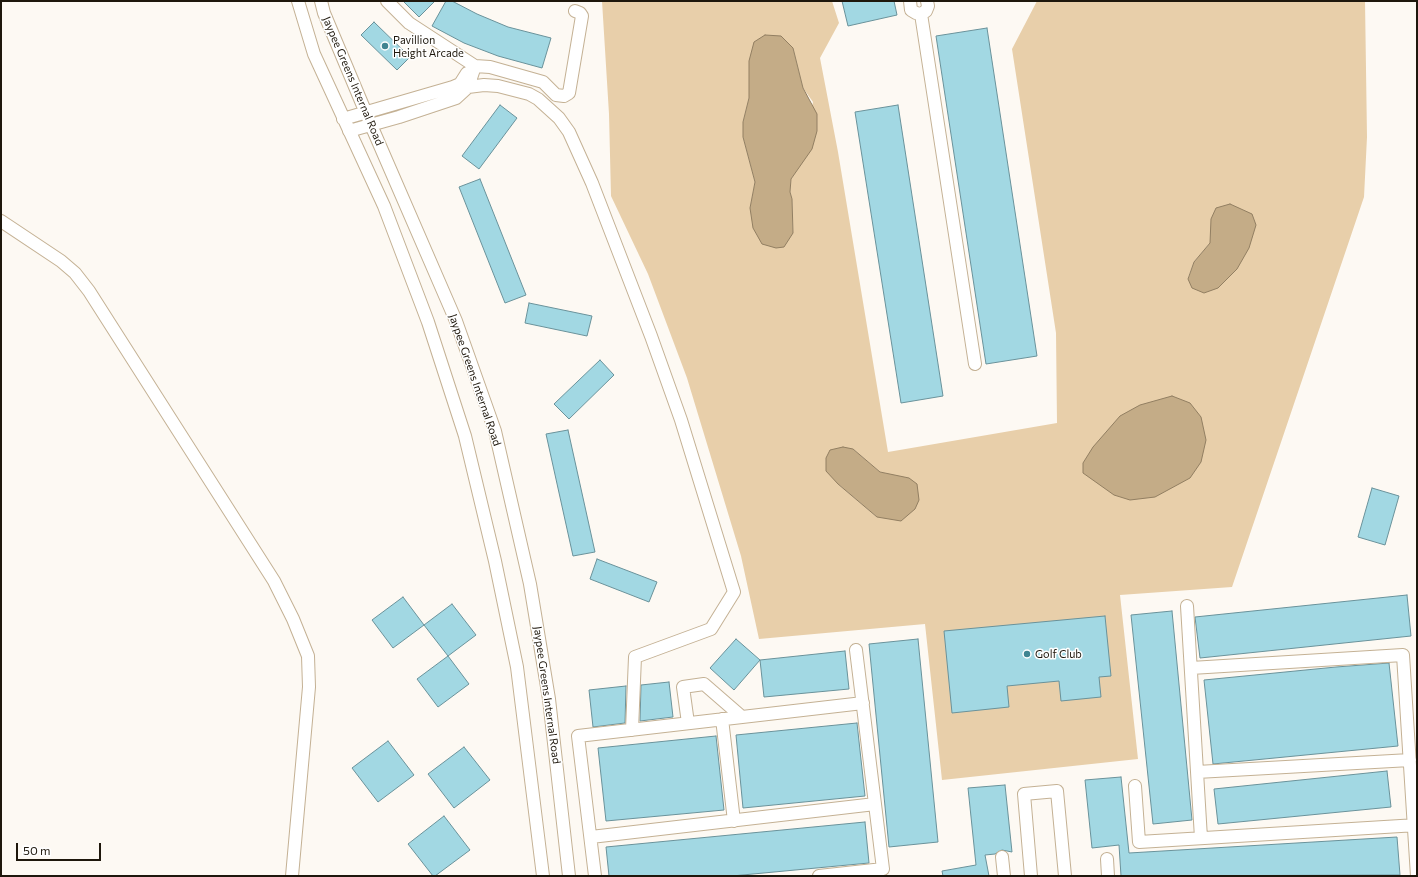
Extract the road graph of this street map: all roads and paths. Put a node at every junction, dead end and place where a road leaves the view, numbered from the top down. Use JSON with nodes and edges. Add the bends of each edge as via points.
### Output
{"nodes":[{"id":1,"x":298,"y":1,"type":"edge"},
{"id":2,"x":321,"y":1,"type":"edge"},
{"id":3,"x":387,"y":1,"type":"edge"},
{"id":4,"x":910,"y":1,"type":"edge"},
{"id":5,"x":927,"y":1,"type":"edge"},
{"id":6,"x":575,"y":11,"type":"dead end"},
{"id":7,"x":921,"y":14,"type":"junction"},
{"id":8,"x":473,"y":65,"type":"junction"},
{"id":9,"x":468,"y":87,"type":"junction"},
{"id":10,"x":366,"y":113,"type":"junction"},
{"id":11,"x":343,"y":119,"type":"junction"},
{"id":12,"x":371,"y":125,"type":"junction"},
{"id":13,"x":349,"y":131,"type":"junction"},
{"id":14,"x":1,"y":220,"type":"edge"},
{"id":15,"x":975,"y":364,"type":"dead end"},
{"id":16,"x":1187,"y":606,"type":"dead end"},
{"id":17,"x":856,"y":650,"type":"dead end"},
{"id":18,"x":1191,"y":668,"type":"junction"},
{"id":19,"x":863,"y":703,"type":"junction"},
{"id":20,"x":742,"y":717,"type":"junction"},
{"id":21,"x":722,"y":719,"type":"junction"},
{"id":22,"x":688,"y":723,"type":"junction"},
{"id":23,"x":632,"y":730,"type":"junction"},
{"id":24,"x":1410,"y":760,"type":"junction"},
{"id":25,"x":1197,"y":772,"type":"junction"},
{"id":26,"x":1136,"y":786,"type":"dead end"},
{"id":27,"x":875,"y":804,"type":"junction"},
{"id":28,"x":734,"y":821,"type":"junction"},
{"id":29,"x":1415,"y":826,"type":"edge"},
{"id":30,"x":591,"y":838,"type":"junction"},
{"id":31,"x":1201,"y":838,"type":"junction"},
{"id":32,"x":1002,"y":857,"type":"dead end"},
{"id":33,"x":1107,"y":859,"type":"dead end"},
{"id":34,"x":292,"y":876,"type":"edge"},
{"id":35,"x":543,"y":876,"type":"edge"},
{"id":36,"x":569,"y":876,"type":"edge"},
{"id":37,"x":595,"y":876,"type":"edge"},
{"id":38,"x":819,"y":876,"type":"edge"},
{"id":39,"x":1004,"y":876,"type":"edge"},
{"id":40,"x":1031,"y":876,"type":"edge"},
{"id":41,"x":1065,"y":876,"type":"edge"},
{"id":42,"x":1108,"y":876,"type":"edge"},
{"id":43,"x":1417,"y":876,"type":"edge"}],
"edges":[{"from":1,"to":11,"type":"street","name":"Jaypee Greens Internal Road","via":[[314,54]]},
{"from":2,"to":10,"type":"street","name":"Jaypee Greens Internal Road"},
{"from":3,"to":8,"type":"street","via":[[409,23]]},
{"from":4,"to":7,"type":"street","via":[[912,10],[916,14]]},
{"from":5,"to":7,"type":"street","via":[[926,11]]},
{"from":6,"to":8,"type":"street","via":[[582,16],[569,93],[564,96],[556,95],[543,82],[490,67]]},
{"from":7,"to":15,"type":"street"},
{"from":8,"to":9,"type":"street"},
{"from":8,"to":10,"type":"street","via":[[460,84]]},
{"from":9,"to":12,"type":"street","via":[[456,98]]},
{"from":9,"to":23,"type":"street","via":[[498,86],[529,94],[559,118],[570,132],[592,183],[676,406],[734,592],[711,629],[635,657]]},
{"from":10,"to":11,"type":"street"},
{"from":10,"to":12,"type":"street","name":"Jaypee Greens Internal Road"},
{"from":11,"to":13,"type":"street","name":"Jaypee Greens Internal Road"},
{"from":12,"to":13,"type":"street"},
{"from":12,"to":36,"type":"street","name":"Jaypee Greens Internal Road","via":[[456,321],[495,431],[530,584],[550,699]]},
{"from":13,"to":35,"type":"street","name":"Jaypee Greens Internal Road","via":[[384,206],[428,322],[465,436],[496,561],[517,667]]},
{"from":14,"to":34,"type":"street","via":[[61,261],[90,291],[274,581],[293,619],[308,656],[309,687]]},
{"from":16,"to":18,"type":"street"},
{"from":17,"to":19,"type":"street"},
{"from":18,"to":24,"type":"street","via":[[1403,655]]},
{"from":18,"to":25,"type":"street"},
{"from":19,"to":20,"type":"street"},
{"from":19,"to":27,"type":"street"},
{"from":20,"to":21,"type":"street"},
{"from":20,"to":22,"type":"street","via":[[704,684],[683,686]]},
{"from":21,"to":22,"type":"street"},
{"from":21,"to":28,"type":"street"},
{"from":22,"to":23,"type":"street"},
{"from":23,"to":30,"type":"street","via":[[578,736]]},
{"from":24,"to":25,"type":"street"},
{"from":24,"to":29,"type":"street"},
{"from":25,"to":31,"type":"street"},
{"from":26,"to":31,"type":"street","via":[[1139,842]]},
{"from":27,"to":28,"type":"street"},
{"from":27,"to":38,"type":"street","via":[[883,868]]},
{"from":28,"to":30,"type":"street"},
{"from":29,"to":31,"type":"street"},
{"from":29,"to":43,"type":"street"},
{"from":30,"to":37,"type":"street"},
{"from":32,"to":39,"type":"street"},
{"from":33,"to":42,"type":"street"},
{"from":40,"to":41,"type":"street","via":[[1024,794],[1057,791]]}]}
